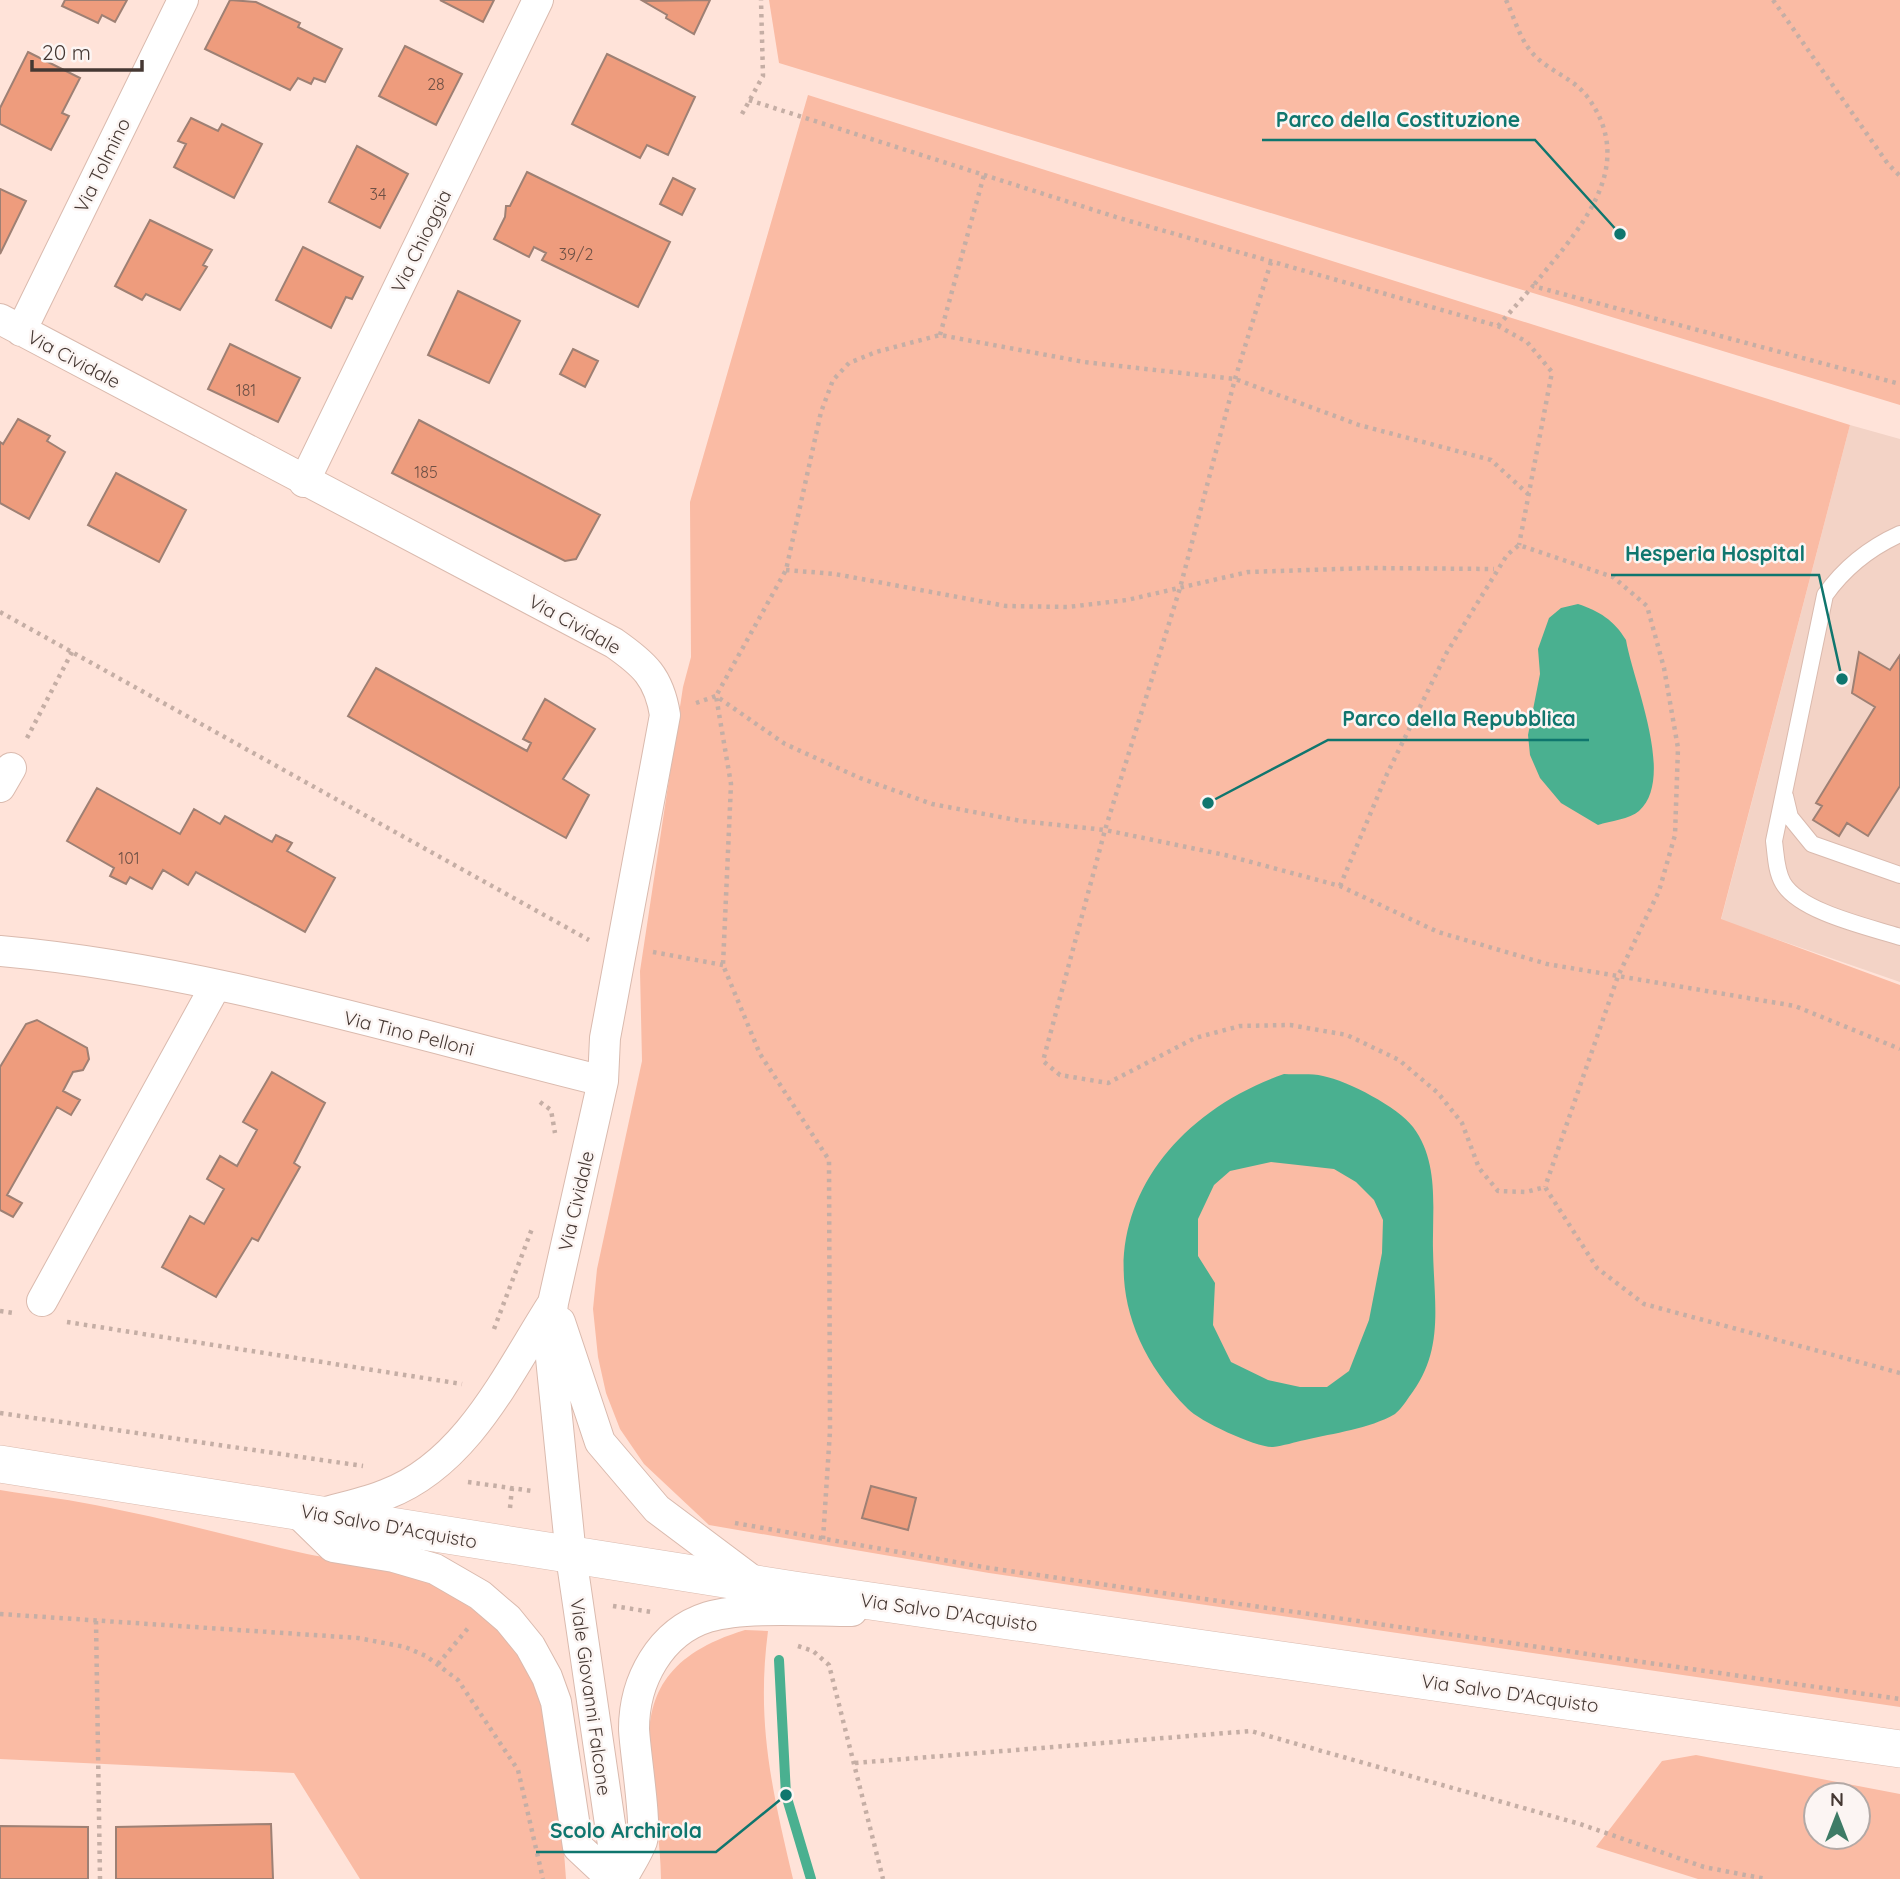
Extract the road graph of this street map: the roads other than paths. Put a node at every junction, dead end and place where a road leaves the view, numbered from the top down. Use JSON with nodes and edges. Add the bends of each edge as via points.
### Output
{"nodes":[{"id":1,"x":183,"y":0,"type":"edge"},
{"id":2,"x":538,"y":0,"type":"edge"},
{"id":3,"x":10,"y":325,"type":"edge"},
{"id":4,"x":304,"y":482,"type":"junction"},
{"id":5,"x":1900,"y":534,"type":"edge"},
{"id":6,"x":1784,"y":793,"type":"junction"},
{"id":7,"x":1900,"y":875,"type":"edge"},
{"id":8,"x":1900,"y":937,"type":"edge"},
{"id":9,"x":0,"y":950,"type":"edge"},
{"id":10,"x":216,"y":985,"type":"junction"},
{"id":11,"x":603,"y":1082,"type":"junction"},
{"id":12,"x":553,"y":1303,"type":"junction"},
{"id":13,"x":41,"y":1312,"type":"road end"},
{"id":14,"x":0,"y":1464,"type":"edge"},
{"id":15,"x":306,"y":1512,"type":"junction"},
{"id":16,"x":571,"y":1556,"type":"junction"},
{"id":17,"x":757,"y":1584,"type":"junction"},
{"id":18,"x":964,"y":1614,"type":"junction"},
{"id":19,"x":1900,"y":1749,"type":"edge"},
{"id":20,"x":612,"y":1879,"type":"edge"},
{"id":21,"x":620,"y":1879,"type":"edge"}],
"edges":[{"from":1,"to":3,"type":"street","name":"Via Tolmino"},
{"from":2,"to":4,"type":"street","name":"Via Chioggia"},
{"from":3,"to":4,"type":"street","name":"Via Cividale"},
{"from":4,"to":11,"type":"street","name":"Via Cividale","via":[[614,643],[649,671],[662,692],[666,715],[605,1038]]},
{"from":5,"to":6,"type":"lane","via":[[1878,544],[1842,572],[1825,595]]},
{"from":6,"to":7,"type":"lane","via":[[1790,817],[1812,844]]},
{"from":6,"to":8,"type":"lane","via":[[1774,841],[1784,885],[1802,902]]},
{"from":9,"to":10,"type":"street","name":"Via Tino Pelloni"},
{"from":10,"to":11,"type":"street","name":"Via Tino Pelloni"},
{"from":10,"to":13,"type":"street"},
{"from":11,"to":12,"type":"street","name":"Via Cividale"},
{"from":12,"to":15,"type":"street","name":"Via Cividale","via":[[455,1450],[423,1475],[387,1494]]},
{"from":12,"to":16,"type":"street","name":"Via Cividale","via":[[550,1338]]},
{"from":12,"to":17,"type":"street","via":[[600,1442],[657,1509]]},
{"from":14,"to":15,"type":"street","name":"Via Salvo D'Acquisto"},
{"from":15,"to":16,"type":"street","name":"Via Salvo D'Acquisto"},
{"from":15,"to":20,"type":"street","name":"Viale Giovanni Falcone","via":[[333,1547],[435,1569],[480,1595],[508,1619],[530,1646],[556,1702],[578,1847]]},
{"from":16,"to":17,"type":"street","name":"Via Salvo D'Acquisto"},
{"from":16,"to":21,"type":"street","name":"Viale Giovanni Falcone"},
{"from":17,"to":18,"type":"street","name":"Via Salvo D'Acquisto"},
{"from":18,"to":19,"type":"street","name":"Via Salvo D'Acquisto"},
{"from":18,"to":21,"type":"street","name":"Viale Giovanni Falcone","via":[[739,1613],[709,1617],[689,1626],[657,1652],[641,1680],[634,1727],[643,1839]]}]}
